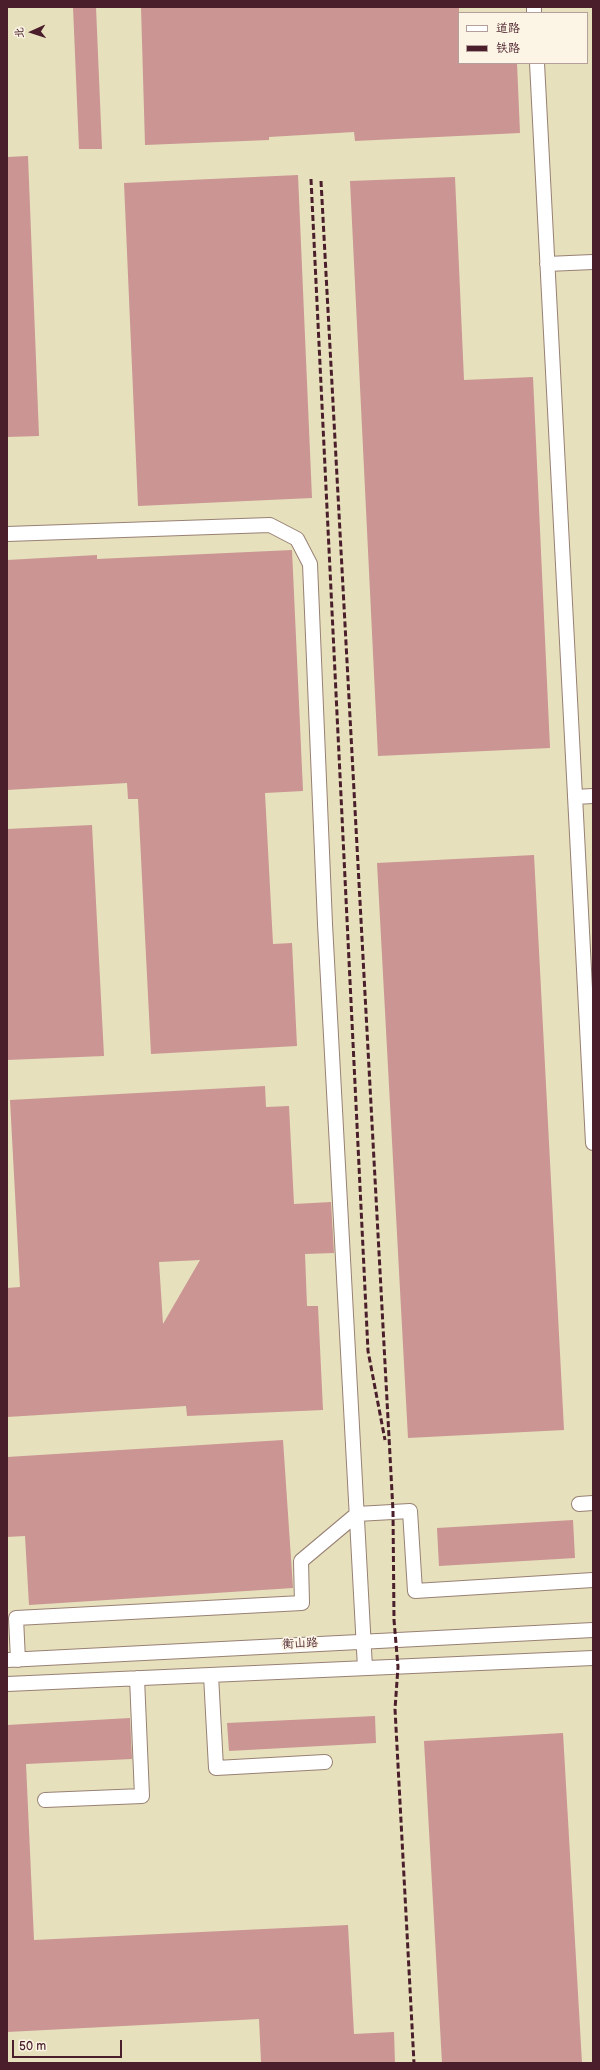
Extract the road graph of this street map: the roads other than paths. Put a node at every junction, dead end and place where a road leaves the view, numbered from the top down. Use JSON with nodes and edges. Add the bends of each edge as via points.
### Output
{"nodes":[{"id":1,"x":537,"y":64,"type":"edge"},
{"id":2,"x":593,"y":262,"type":"edge"},
{"id":3,"x":547,"y":264,"type":"junction"},
{"id":4,"x":7,"y":534,"type":"edge"},
{"id":5,"x":593,"y":796,"type":"edge"},
{"id":6,"x":575,"y":797,"type":"junction"},
{"id":7,"x":593,"y":1143,"type":"edge"},
{"id":8,"x":357,"y":1514,"type":"junction"},
{"id":9,"x":593,"y":1580,"type":"edge"},
{"id":10,"x":593,"y":1630,"type":"edge"},
{"id":11,"x":364,"y":1641,"type":"junction"},
{"id":12,"x":593,"y":1658,"type":"edge"},
{"id":13,"x":13,"y":1660,"type":"edge"},
{"id":14,"x":365,"y":1668,"type":"junction"},
{"id":15,"x":211,"y":1675,"type":"junction"},
{"id":16,"x":137,"y":1678,"type":"junction"},
{"id":17,"x":7,"y":1684,"type":"edge"},
{"id":18,"x":325,"y":1762,"type":"dead end"},
{"id":19,"x":45,"y":1800,"type":"dead end"}],
"edges":[{"from":1,"to":3,"type":"street"},
{"from":2,"to":3,"type":"street"},
{"from":3,"to":6,"type":"street"},
{"from":4,"to":8,"type":"street","via":[[270,525],[297,539],[310,564],[325,924]]},
{"from":5,"to":6,"type":"street"},
{"from":6,"to":7,"type":"street"},
{"from":8,"to":9,"type":"street","via":[[410,1511],[415,1591]]},
{"from":8,"to":11,"type":"street"},
{"from":8,"to":13,"type":"street","via":[[301,1561],[302,1603],[16,1618]]},
{"from":10,"to":11,"type":"street","name":"衡山路"},
{"from":11,"to":13,"type":"street","name":"衡山路"},
{"from":11,"to":14,"type":"street"},
{"from":12,"to":14,"type":"street"},
{"from":14,"to":15,"type":"street"},
{"from":15,"to":16,"type":"street"},
{"from":15,"to":18,"type":"street","via":[[216,1768]]},
{"from":16,"to":17,"type":"street"},
{"from":16,"to":19,"type":"street","via":[[142,1796]]}]}
